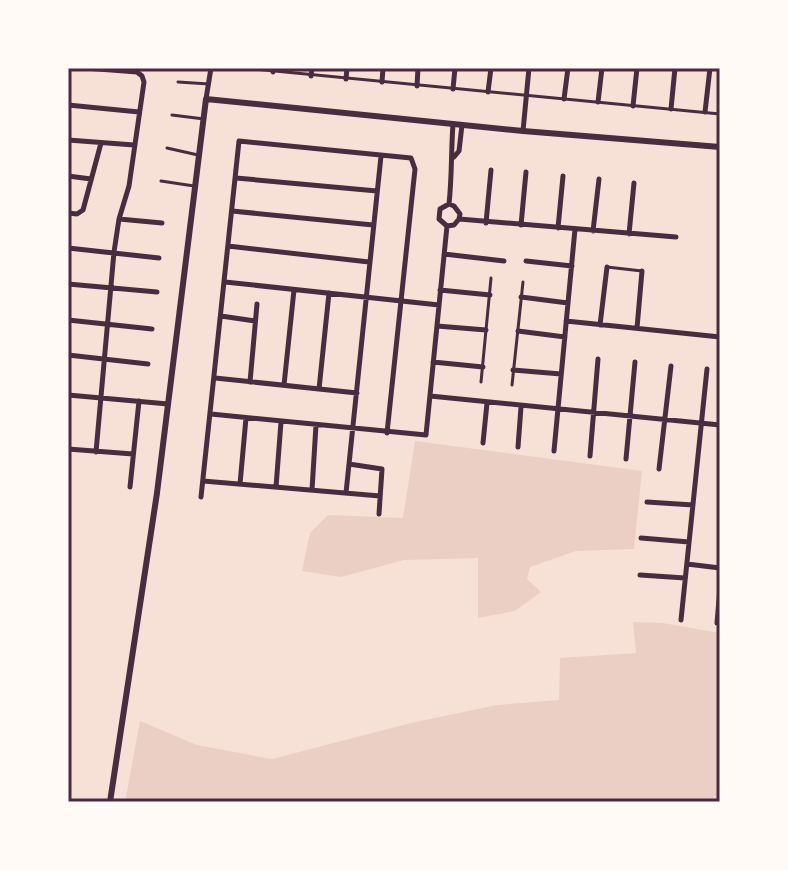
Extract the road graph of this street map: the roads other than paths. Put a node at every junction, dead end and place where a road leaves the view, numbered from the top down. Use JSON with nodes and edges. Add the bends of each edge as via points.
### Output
{"nodes":[{"id":1,"x":85,"y":68,"type":"edge"},
{"id":2,"x":211,"y":68,"type":"edge"},
{"id":3,"x":243,"y":68,"type":"edge"},
{"id":4,"x":312,"y":68,"type":"edge"},
{"id":5,"x":347,"y":68,"type":"edge"},
{"id":6,"x":383,"y":68,"type":"edge"},
{"id":7,"x":418,"y":68,"type":"edge"},
{"id":8,"x":455,"y":68,"type":"edge"},
{"id":9,"x":491,"y":68,"type":"edge"},
{"id":10,"x":529,"y":68,"type":"edge"},
{"id":11,"x":568,"y":68,"type":"edge"},
{"id":12,"x":602,"y":68,"type":"edge"},
{"id":13,"x":637,"y":68,"type":"edge"},
{"id":14,"x":675,"y":68,"type":"edge"},
{"id":15,"x":710,"y":68,"type":"edge"},
{"id":16,"x":274,"y":70,"type":"edge"},
{"id":17,"x":311,"y":76,"type":"junction"},
{"id":18,"x":346,"y":79,"type":"junction"},
{"id":19,"x":178,"y":82,"type":"dead end"},
{"id":20,"x":382,"y":82,"type":"junction"},
{"id":21,"x":209,"y":84,"type":"junction"},
{"id":22,"x":417,"y":86,"type":"junction"},
{"id":23,"x":453,"y":89,"type":"junction"},
{"id":24,"x":488,"y":92,"type":"junction"},
{"id":25,"x":526,"y":96,"type":"junction"},
{"id":26,"x":206,"y":99,"type":"junction"},
{"id":27,"x":564,"y":99,"type":"junction"},
{"id":28,"x":598,"y":102,"type":"junction"},
{"id":29,"x":68,"y":105,"type":"edge"},
{"id":30,"x":633,"y":106,"type":"junction"},
{"id":31,"x":671,"y":109,"type":"junction"},
{"id":32,"x":139,"y":112,"type":"junction"},
{"id":33,"x":705,"y":112,"type":"junction"},
{"id":34,"x":720,"y":114,"type":"edge"},
{"id":35,"x":172,"y":115,"type":"dead end"},
{"id":36,"x":204,"y":119,"type":"junction"},
{"id":37,"x":453,"y":124,"type":"junction"},
{"id":38,"x":462,"y":125,"type":"junction"},
{"id":39,"x":523,"y":131,"type":"junction"},
{"id":40,"x":68,"y":140,"type":"edge"},
{"id":41,"x":101,"y":143,"type":"junction"},
{"id":42,"x":134,"y":145,"type":"junction"},
{"id":43,"x":720,"y":147,"type":"edge"},
{"id":44,"x":167,"y":148,"type":"dead end"},
{"id":45,"x":198,"y":155,"type":"junction"},
{"id":46,"x":381,"y":155,"type":"junction"},
{"id":47,"x":454,"y":158,"type":"junction"},
{"id":48,"x":491,"y":170,"type":"dead end"},
{"id":49,"x":526,"y":172,"type":"dead end"},
{"id":50,"x":68,"y":176,"type":"edge"},
{"id":51,"x":563,"y":176,"type":"dead end"},
{"id":52,"x":236,"y":178,"type":"junction"},
{"id":53,"x":91,"y":179,"type":"junction"},
{"id":54,"x":599,"y":179,"type":"dead end"},
{"id":55,"x":161,"y":181,"type":"dead end"},
{"id":56,"x":634,"y":183,"type":"dead end"},
{"id":57,"x":194,"y":186,"type":"junction"},
{"id":58,"x":377,"y":191,"type":"junction"},
{"id":59,"x":449,"y":204,"type":"junction"},
{"id":60,"x":232,"y":211,"type":"junction"},
{"id":61,"x":68,"y":213,"type":"edge"},
{"id":62,"x":119,"y":219,"type":"junction"},
{"id":63,"x":459,"y":219,"type":"junction"},
{"id":64,"x":162,"y":223,"type":"dead end"},
{"id":65,"x":486,"y":223,"type":"junction"},
{"id":66,"x":373,"y":225,"type":"junction"},
{"id":67,"x":521,"y":225,"type":"junction"},
{"id":68,"x":447,"y":226,"type":"junction"},
{"id":69,"x":558,"y":228,"type":"junction"},
{"id":70,"x":575,"y":229,"type":"junction"},
{"id":71,"x":593,"y":231,"type":"junction"},
{"id":72,"x":629,"y":234,"type":"junction"},
{"id":73,"x":676,"y":237,"type":"dead end"},
{"id":74,"x":228,"y":246,"type":"junction"},
{"id":75,"x":68,"y":248,"type":"edge"},
{"id":76,"x":114,"y":252,"type":"junction"},
{"id":77,"x":444,"y":254,"type":"junction"},
{"id":78,"x":159,"y":258,"type":"dead end"},
{"id":79,"x":504,"y":261,"type":"dead end"},
{"id":80,"x":526,"y":261,"type":"dead end"},
{"id":81,"x":369,"y":262,"type":"junction"},
{"id":82,"x":572,"y":266,"type":"junction"},
{"id":83,"x":607,"y":267,"type":"joint"},
{"id":84,"x":642,"y":271,"type":"joint"},
{"id":85,"x":491,"y":278,"type":"dead end"},
{"id":86,"x":225,"y":282,"type":"junction"},
{"id":87,"x":523,"y":282,"type":"dead end"},
{"id":88,"x":68,"y":284,"type":"edge"},
{"id":89,"x":110,"y":287,"type":"junction"},
{"id":90,"x":294,"y":290,"type":"junction"},
{"id":91,"x":440,"y":290,"type":"junction"},
{"id":92,"x":157,"y":292,"type":"dead end"},
{"id":93,"x":329,"y":293,"type":"junction"},
{"id":94,"x":490,"y":295,"type":"junction"},
{"id":95,"x":365,"y":297,"type":"junction"},
{"id":96,"x":521,"y":297,"type":"junction"},
{"id":97,"x":401,"y":301,"type":"junction"},
{"id":98,"x":568,"y":303,"type":"junction"},
{"id":99,"x":257,"y":304,"type":"dead end"},
{"id":100,"x":439,"y":305,"type":"junction"},
{"id":101,"x":221,"y":316,"type":"junction"},
{"id":102,"x":68,"y":320,"type":"edge"},
{"id":103,"x":255,"y":321,"type":"junction"},
{"id":104,"x":566,"y":321,"type":"junction"},
{"id":105,"x":107,"y":324,"type":"junction"},
{"id":106,"x":600,"y":325,"type":"junction"},
{"id":107,"x":437,"y":326,"type":"junction"},
{"id":108,"x":637,"y":328,"type":"junction"},
{"id":109,"x":152,"y":329,"type":"dead end"},
{"id":110,"x":486,"y":330,"type":"junction"},
{"id":111,"x":518,"y":331,"type":"junction"},
{"id":112,"x":565,"y":337,"type":"junction"},
{"id":113,"x":720,"y":337,"type":"edge"},
{"id":114,"x":68,"y":355,"type":"edge"},
{"id":115,"x":104,"y":359,"type":"junction"},
{"id":116,"x":598,"y":359,"type":"dead end"},
{"id":117,"x":433,"y":362,"type":"junction"},
{"id":118,"x":635,"y":362,"type":"dead end"},
{"id":119,"x":148,"y":364,"type":"dead end"},
{"id":120,"x":671,"y":366,"type":"dead end"},
{"id":121,"x":483,"y":367,"type":"junction"},
{"id":122,"x":707,"y":369,"type":"dead end"},
{"id":123,"x":513,"y":370,"type":"junction"},
{"id":124,"x":561,"y":374,"type":"junction"},
{"id":125,"x":215,"y":378,"type":"junction"},
{"id":126,"x":250,"y":382,"type":"junction"},
{"id":127,"x":481,"y":382,"type":"dead end"},
{"id":128,"x":284,"y":385,"type":"junction"},
{"id":129,"x":512,"y":385,"type":"dead end"},
{"id":130,"x":319,"y":389,"type":"junction"},
{"id":131,"x":357,"y":393,"type":"junction"},
{"id":132,"x":68,"y":395,"type":"edge"},
{"id":133,"x":430,"y":396,"type":"junction"},
{"id":134,"x":100,"y":397,"type":"junction"},
{"id":135,"x":139,"y":401,"type":"junction"},
{"id":136,"x":487,"y":403,"type":"junction"},
{"id":137,"x":168,"y":404,"type":"junction"},
{"id":138,"x":521,"y":407,"type":"junction"},
{"id":139,"x":558,"y":410,"type":"junction"},
{"id":140,"x":594,"y":413,"type":"junction"},
{"id":141,"x":211,"y":414,"type":"junction"},
{"id":142,"x":631,"y":416,"type":"junction"},
{"id":143,"x":246,"y":418,"type":"junction"},
{"id":144,"x":665,"y":420,"type":"junction"},
{"id":145,"x":281,"y":422,"type":"junction"},
{"id":146,"x":702,"y":423,"type":"junction"},
{"id":147,"x":316,"y":425,"type":"junction"},
{"id":148,"x":720,"y":425,"type":"edge"},
{"id":149,"x":353,"y":429,"type":"junction"},
{"id":150,"x":387,"y":433,"type":"junction"},
{"id":151,"x":483,"y":443,"type":"dead end"},
{"id":152,"x":518,"y":447,"type":"dead end"},
{"id":153,"x":68,"y":449,"type":"edge"},
{"id":154,"x":554,"y":451,"type":"dead end"},
{"id":155,"x":96,"y":452,"type":"junction"},
{"id":156,"x":133,"y":454,"type":"junction"},
{"id":157,"x":590,"y":456,"type":"dead end"},
{"id":158,"x":626,"y":459,"type":"dead end"},
{"id":159,"x":349,"y":464,"type":"junction"},
{"id":160,"x":659,"y":469,"type":"dead end"},
{"id":161,"x":203,"y":481,"type":"junction"},
{"id":162,"x":240,"y":484,"type":"junction"},
{"id":163,"x":130,"y":487,"type":"dead end"},
{"id":164,"x":276,"y":487,"type":"junction"},
{"id":165,"x":312,"y":490,"type":"junction"},
{"id":166,"x":346,"y":493,"type":"junction"},
{"id":167,"x":380,"y":496,"type":"junction"},
{"id":168,"x":201,"y":497,"type":"dead end"},
{"id":169,"x":647,"y":502,"type":"dead end"},
{"id":170,"x":693,"y":505,"type":"junction"},
{"id":171,"x":379,"y":514,"type":"dead end"},
{"id":172,"x":641,"y":538,"type":"dead end"},
{"id":173,"x":689,"y":542,"type":"junction"},
{"id":174,"x":687,"y":564,"type":"junction"},
{"id":175,"x":720,"y":568,"type":"edge"},
{"id":176,"x":640,"y":575,"type":"dead end"},
{"id":177,"x":685,"y":578,"type":"junction"},
{"id":178,"x":720,"y":588,"type":"edge"},
{"id":179,"x":681,"y":620,"type":"dead end"},
{"id":180,"x":717,"y":623,"type":"dead end"},
{"id":181,"x":110,"y":802,"type":"edge"}],
"edges":[{"from":1,"to":32,"type":"street","via":[[142,76]]},
{"from":2,"to":21,"type":"street"},
{"from":3,"to":16,"type":"lane"},
{"from":4,"to":17,"type":"street"},
{"from":5,"to":18,"type":"street"},
{"from":6,"to":20,"type":"street"},
{"from":7,"to":22,"type":"street"},
{"from":8,"to":23,"type":"street"},
{"from":9,"to":24,"type":"street"},
{"from":10,"to":25,"type":"street"},
{"from":11,"to":27,"type":"street"},
{"from":12,"to":28,"type":"street"},
{"from":13,"to":30,"type":"street"},
{"from":14,"to":31,"type":"street"},
{"from":15,"to":33,"type":"street"},
{"from":16,"to":17,"type":"lane"},
{"from":17,"to":18,"type":"lane"},
{"from":18,"to":20,"type":"lane"},
{"from":19,"to":21,"type":"lane"},
{"from":20,"to":22,"type":"lane"},
{"from":21,"to":26,"type":"street"},
{"from":22,"to":23,"type":"lane"},
{"from":23,"to":24,"type":"lane"},
{"from":24,"to":25,"type":"lane"},
{"from":25,"to":27,"type":"lane"},
{"from":25,"to":39,"type":"street"},
{"from":26,"to":36,"type":"street"},
{"from":26,"to":37,"type":"street"},
{"from":27,"to":28,"type":"lane"},
{"from":28,"to":30,"type":"lane"},
{"from":29,"to":32,"type":"street"},
{"from":30,"to":31,"type":"lane"},
{"from":31,"to":33,"type":"lane"},
{"from":32,"to":42,"type":"street"},
{"from":33,"to":34,"type":"lane"},
{"from":35,"to":36,"type":"lane"},
{"from":36,"to":45,"type":"street"},
{"from":37,"to":38,"type":"street"},
{"from":37,"to":47,"type":"street"},
{"from":38,"to":39,"type":"street"},
{"from":38,"to":47,"type":"street"},
{"from":39,"to":43,"type":"street"},
{"from":40,"to":41,"type":"street"},
{"from":41,"to":42,"type":"street"},
{"from":41,"to":53,"type":"street"},
{"from":42,"to":62,"type":"street"},
{"from":44,"to":45,"type":"lane"},
{"from":45,"to":57,"type":"street"},
{"from":46,"to":52,"type":"street","via":[[239,141]]},
{"from":46,"to":58,"type":"street"},
{"from":46,"to":97,"type":"street","via":[[411,158],[415,169]]},
{"from":47,"to":59,"type":"street"},
{"from":48,"to":65,"type":"street"},
{"from":49,"to":67,"type":"street"},
{"from":50,"to":53,"type":"street"},
{"from":51,"to":69,"type":"street"},
{"from":52,"to":58,"type":"street"},
{"from":52,"to":60,"type":"street"},
{"from":53,"to":61,"type":"street","via":[[83,210]]},
{"from":54,"to":71,"type":"street"},
{"from":55,"to":57,"type":"lane"},
{"from":56,"to":72,"type":"street"},
{"from":57,"to":137,"type":"street"},
{"from":58,"to":66,"type":"street"},
{"from":59,"to":63,"type":"street","via":[[458,209]]},
{"from":59,"to":68,"type":"street","via":[[438,214]]},
{"from":60,"to":66,"type":"street"},
{"from":60,"to":74,"type":"street"},
{"from":62,"to":64,"type":"street"},
{"from":62,"to":76,"type":"street"},
{"from":63,"to":65,"type":"street"},
{"from":63,"to":68,"type":"street"},
{"from":65,"to":67,"type":"street"},
{"from":66,"to":81,"type":"street"},
{"from":67,"to":69,"type":"street"},
{"from":68,"to":77,"type":"street"},
{"from":69,"to":70,"type":"street"},
{"from":70,"to":71,"type":"street"},
{"from":70,"to":82,"type":"street"},
{"from":71,"to":72,"type":"street"},
{"from":72,"to":73,"type":"street"},
{"from":74,"to":81,"type":"street"},
{"from":74,"to":86,"type":"street"},
{"from":75,"to":76,"type":"street"},
{"from":76,"to":78,"type":"street"},
{"from":76,"to":89,"type":"street"},
{"from":77,"to":79,"type":"street"},
{"from":77,"to":91,"type":"street"},
{"from":80,"to":82,"type":"street"},
{"from":81,"to":95,"type":"street"},
{"from":82,"to":98,"type":"street"},
{"from":83,"to":84,"type":"lane"},
{"from":83,"to":106,"type":"street"},
{"from":84,"to":108,"type":"street"},
{"from":85,"to":94,"type":"lane"},
{"from":86,"to":90,"type":"street"},
{"from":86,"to":101,"type":"street"},
{"from":87,"to":96,"type":"lane"},
{"from":88,"to":89,"type":"street"},
{"from":89,"to":92,"type":"street"},
{"from":89,"to":105,"type":"street"},
{"from":90,"to":93,"type":"street"},
{"from":90,"to":128,"type":"street"},
{"from":91,"to":94,"type":"street"},
{"from":91,"to":100,"type":"street"},
{"from":93,"to":95,"type":"street"},
{"from":93,"to":130,"type":"street"},
{"from":94,"to":110,"type":"lane"},
{"from":95,"to":97,"type":"street"},
{"from":95,"to":131,"type":"street"},
{"from":96,"to":98,"type":"street"},
{"from":96,"to":111,"type":"lane"},
{"from":97,"to":100,"type":"street"},
{"from":97,"to":150,"type":"street"},
{"from":98,"to":104,"type":"street"},
{"from":99,"to":103,"type":"street"},
{"from":100,"to":107,"type":"street"},
{"from":101,"to":103,"type":"street"},
{"from":101,"to":125,"type":"street"},
{"from":102,"to":105,"type":"street"},
{"from":103,"to":126,"type":"street"},
{"from":104,"to":106,"type":"street"},
{"from":104,"to":112,"type":"street"},
{"from":105,"to":109,"type":"street"},
{"from":105,"to":115,"type":"street"},
{"from":106,"to":108,"type":"street"},
{"from":107,"to":110,"type":"street"},
{"from":107,"to":117,"type":"street"},
{"from":108,"to":113,"type":"street"},
{"from":110,"to":121,"type":"lane"},
{"from":111,"to":112,"type":"street"},
{"from":111,"to":123,"type":"lane"},
{"from":112,"to":124,"type":"street"},
{"from":114,"to":115,"type":"street"},
{"from":115,"to":119,"type":"street"},
{"from":115,"to":134,"type":"street"},
{"from":116,"to":140,"type":"street"},
{"from":117,"to":121,"type":"street"},
{"from":117,"to":133,"type":"street"},
{"from":118,"to":142,"type":"street"},
{"from":120,"to":144,"type":"street"},
{"from":121,"to":127,"type":"lane"},
{"from":122,"to":146,"type":"street"},
{"from":123,"to":124,"type":"street"},
{"from":123,"to":129,"type":"lane"},
{"from":124,"to":139,"type":"street"},
{"from":125,"to":126,"type":"street"},
{"from":125,"to":141,"type":"street"},
{"from":126,"to":128,"type":"street"},
{"from":128,"to":130,"type":"street"},
{"from":130,"to":131,"type":"street"},
{"from":131,"to":149,"type":"street"},
{"from":132,"to":134,"type":"street"},
{"from":133,"to":136,"type":"street"},
{"from":133,"to":150,"type":"street","via":[[426,435]]},
{"from":134,"to":135,"type":"street"},
{"from":134,"to":155,"type":"street"},
{"from":135,"to":137,"type":"street"},
{"from":135,"to":156,"type":"street"},
{"from":136,"to":138,"type":"street"},
{"from":136,"to":151,"type":"street"},
{"from":137,"to":181,"type":"street"},
{"from":138,"to":139,"type":"street"},
{"from":138,"to":152,"type":"street"},
{"from":139,"to":140,"type":"street"},
{"from":139,"to":154,"type":"street"},
{"from":140,"to":142,"type":"street"},
{"from":140,"to":157,"type":"street"},
{"from":141,"to":143,"type":"street"},
{"from":141,"to":161,"type":"street"},
{"from":142,"to":144,"type":"street"},
{"from":142,"to":158,"type":"street"},
{"from":143,"to":145,"type":"street"},
{"from":143,"to":162,"type":"street"},
{"from":144,"to":146,"type":"street"},
{"from":144,"to":160,"type":"street"},
{"from":145,"to":147,"type":"street"},
{"from":145,"to":164,"type":"street"},
{"from":146,"to":148,"type":"street"},
{"from":146,"to":170,"type":"street"},
{"from":147,"to":149,"type":"street"},
{"from":147,"to":165,"type":"street"},
{"from":149,"to":150,"type":"street"},
{"from":149,"to":159,"type":"street"},
{"from":153,"to":155,"type":"street"},
{"from":155,"to":156,"type":"street"},
{"from":156,"to":163,"type":"street"},
{"from":159,"to":166,"type":"street"},
{"from":159,"to":167,"type":"street","via":[[382,469]]},
{"from":161,"to":162,"type":"street"},
{"from":161,"to":168,"type":"street"},
{"from":162,"to":164,"type":"street"},
{"from":164,"to":165,"type":"street"},
{"from":165,"to":166,"type":"street"},
{"from":166,"to":167,"type":"street"},
{"from":167,"to":171,"type":"street"},
{"from":169,"to":170,"type":"street"},
{"from":170,"to":173,"type":"street"},
{"from":172,"to":173,"type":"street"},
{"from":173,"to":174,"type":"street"},
{"from":174,"to":175,"type":"street"},
{"from":174,"to":177,"type":"street"},
{"from":176,"to":177,"type":"street"},
{"from":177,"to":179,"type":"street"},
{"from":178,"to":180,"type":"street"}]}
